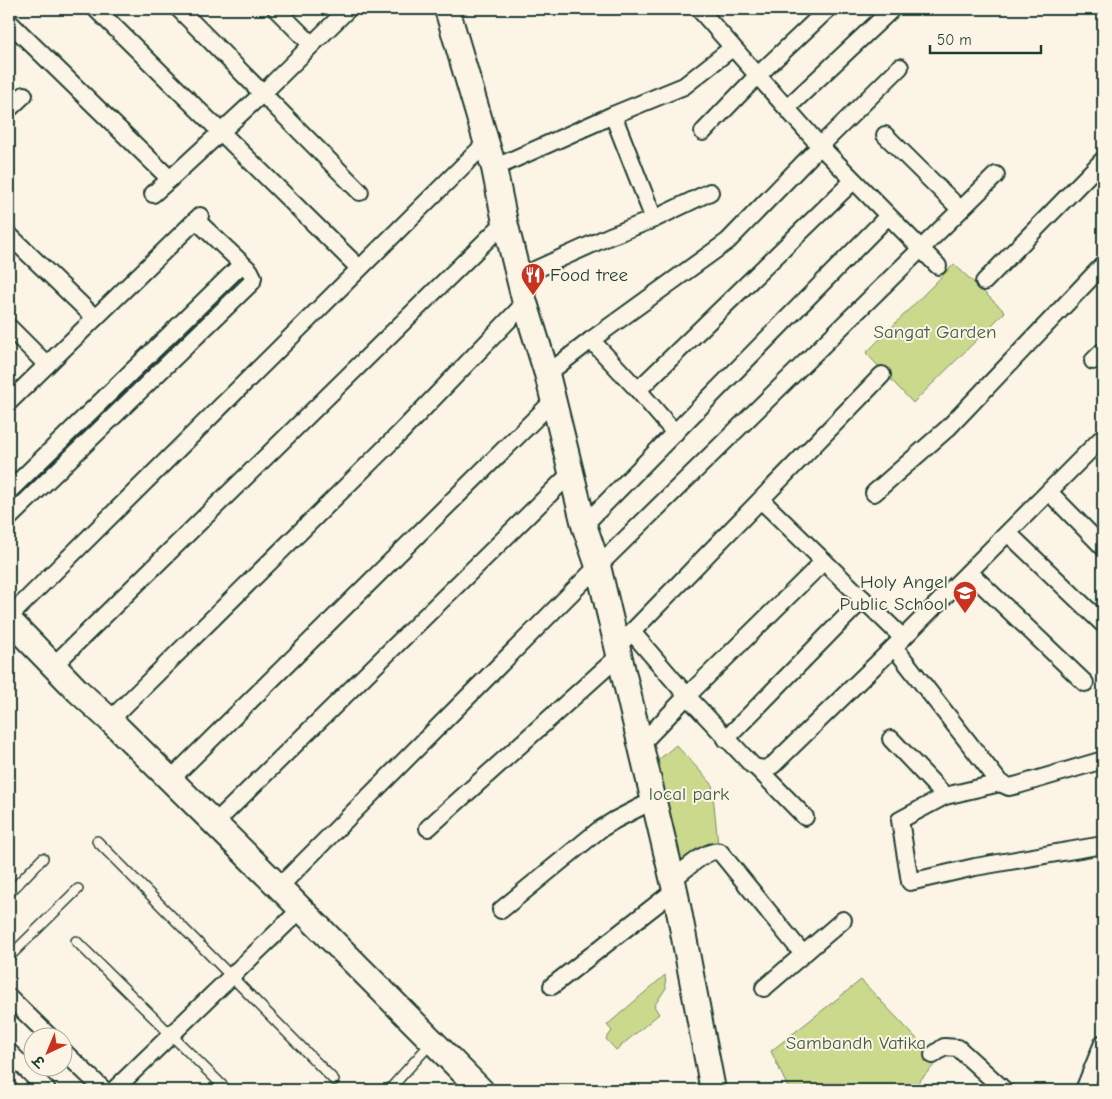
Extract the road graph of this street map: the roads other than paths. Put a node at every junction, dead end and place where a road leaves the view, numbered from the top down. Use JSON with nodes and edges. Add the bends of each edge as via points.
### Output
{"nodes":[{"id":1,"x":96,"y":9,"type":"edge"},
{"id":2,"x":179,"y":9,"type":"edge"},
{"id":3,"x":276,"y":9,"type":"edge"},
{"id":4,"x":348,"y":9,"type":"edge"},
{"id":5,"x":447,"y":9,"type":"edge"},
{"id":6,"x":699,"y":9,"type":"edge"},
{"id":7,"x":828,"y":9,"type":"edge"},
{"id":8,"x":890,"y":11,"type":"dead end"},
{"id":9,"x":9,"y":22,"type":"edge"},
{"id":10,"x":312,"y":44,"type":"junction"},
{"id":11,"x":732,"y":48,"type":"junction"},
{"id":12,"x":900,"y":67,"type":"dead end"},
{"id":13,"x":757,"y":76,"type":"junction"},
{"id":14,"x":263,"y":93,"type":"junction"},
{"id":15,"x":24,"y":95,"type":"dead end"},
{"id":16,"x":787,"y":108,"type":"junction"},
{"id":17,"x":9,"y":109,"type":"edge"},
{"id":18,"x":613,"y":115,"type":"junction"},
{"id":19,"x":703,"y":132,"type":"dead end"},
{"id":20,"x":221,"y":133,"type":"junction"},
{"id":21,"x":886,"y":136,"type":"dead end"},
{"id":22,"x":487,"y":142,"type":"junction"},
{"id":23,"x":820,"y":146,"type":"junction"},
{"id":24,"x":1103,"y":160,"type":"edge"},
{"id":25,"x":494,"y":168,"type":"junction"},
{"id":26,"x":996,"y":175,"type":"dead end"},
{"id":27,"x":170,"y":180,"type":"junction"},
{"id":28,"x":853,"y":181,"type":"junction"},
{"id":29,"x":360,"y":192,"type":"dead end"},
{"id":30,"x":710,"y":192,"type":"dead end"},
{"id":31,"x":154,"y":194,"type":"dead end"},
{"id":32,"x":960,"y":209,"type":"junction"},
{"id":33,"x":888,"y":216,"type":"junction"},
{"id":34,"x":654,"y":218,"type":"junction"},
{"id":35,"x":505,"y":222,"type":"junction"},
{"id":36,"x":9,"y":235,"type":"edge"},
{"id":37,"x":920,"y":248,"type":"junction"},
{"id":38,"x":242,"y":264,"type":"junction"},
{"id":39,"x":1103,"y":265,"type":"edge"},
{"id":40,"x":938,"y":266,"type":"dead end"},
{"id":41,"x":359,"y":268,"type":"junction"},
{"id":42,"x":519,"y":277,"type":"junction"},
{"id":43,"x":984,"y":282,"type":"dead end"},
{"id":44,"x":525,"y":303,"type":"junction"},
{"id":45,"x":95,"y":318,"type":"junction"},
{"id":46,"x":9,"y":327,"type":"edge"},
{"id":47,"x":590,"y":340,"type":"junction"},
{"id":48,"x":46,"y":365,"type":"junction"},
{"id":49,"x":546,"y":374,"type":"junction"},
{"id":50,"x":882,"y":375,"type":"dead end"},
{"id":51,"x":638,"y":390,"type":"junction"},
{"id":52,"x":553,"y":401,"type":"junction"},
{"id":53,"x":9,"y":402,"type":"edge"},
{"id":54,"x":675,"y":433,"type":"junction"},
{"id":55,"x":1103,"y":437,"type":"edge"},
{"id":56,"x":571,"y":473,"type":"junction"},
{"id":57,"x":9,"y":491,"type":"edge"},
{"id":58,"x":1049,"y":492,"type":"junction"},
{"id":59,"x":874,"y":494,"type":"dead end"},
{"id":60,"x":761,"y":500,"type":"junction"},
{"id":61,"x":9,"y":518,"type":"edge"},
{"id":62,"x":584,"y":524,"type":"junction"},
{"id":63,"x":1008,"y":533,"type":"junction"},
{"id":64,"x":1103,"y":547,"type":"edge"},
{"id":65,"x":824,"y":561,"type":"junction"},
{"id":66,"x":598,"y":566,"type":"junction"},
{"id":67,"x":969,"y":572,"type":"junction"},
{"id":68,"x":863,"y":599,"type":"junction"},
{"id":69,"x":9,"y":619,"type":"edge"},
{"id":70,"x":1103,"y":624,"type":"edge"},
{"id":71,"x":899,"y":643,"type":"junction"},
{"id":72,"x":623,"y":644,"type":"junction"},
{"id":73,"x":54,"y":664,"type":"junction"},
{"id":74,"x":1085,"y":683,"type":"dead end"},
{"id":75,"x":687,"y":696,"type":"junction"},
{"id":76,"x":110,"y":720,"type":"junction"},
{"id":77,"x":726,"y":738,"type":"junction"},
{"id":78,"x":891,"y":739,"type":"dead end"},
{"id":79,"x":641,"y":744,"type":"junction"},
{"id":80,"x":1103,"y":760,"type":"edge"},
{"id":81,"x":757,"y":768,"type":"junction"},
{"id":82,"x":170,"y":780,"type":"junction"},
{"id":83,"x":1000,"y":783,"type":"junction"},
{"id":84,"x":944,"y":796,"type":"junction"},
{"id":85,"x":654,"y":800,"type":"junction"},
{"id":86,"x":805,"y":817,"type":"dead end"},
{"id":87,"x":214,"y":823,"type":"junction"},
{"id":88,"x":428,"y":828,"type":"dead end"},
{"id":89,"x":97,"y":841,"type":"dead end"},
{"id":90,"x":1103,"y":845,"type":"edge"},
{"id":91,"x":43,"y":858,"type":"dead end"},
{"id":92,"x":674,"y":884,"type":"junction"},
{"id":93,"x":279,"y":887,"type":"junction"},
{"id":94,"x":78,"y":889,"type":"dead end"},
{"id":95,"x":9,"y":893,"type":"edge"},
{"id":96,"x":301,"y":909,"type":"junction"},
{"id":97,"x":501,"y":910,"type":"dead end"},
{"id":98,"x":843,"y":920,"type":"dead end"},
{"id":99,"x":76,"y":941,"type":"dead end"},
{"id":100,"x":803,"y":954,"type":"junction"},
{"id":101,"x":9,"y":957,"type":"edge"},
{"id":102,"x":231,"y":976,"type":"junction"},
{"id":103,"x":552,"y":986,"type":"dead end"},
{"id":104,"x":764,"y":988,"type":"dead end"},
{"id":105,"x":9,"y":997,"type":"edge"},
{"id":106,"x":39,"y":1026,"type":"edge"},
{"id":107,"x":171,"y":1035,"type":"junction"},
{"id":108,"x":433,"y":1041,"type":"junction"},
{"id":109,"x":1103,"y":1043,"type":"edge"},
{"id":110,"x":9,"y":1052,"type":"edge"},
{"id":111,"x":933,"y":1055,"type":"dead end"},
{"id":112,"x":72,"y":1060,"type":"edge"},
{"id":113,"x":334,"y":1080,"type":"dead end"},
{"id":114,"x":47,"y":1090,"type":"edge"},
{"id":115,"x":104,"y":1090,"type":"edge"},
{"id":116,"x":114,"y":1090,"type":"edge"},
{"id":117,"x":227,"y":1090,"type":"edge"},
{"id":118,"x":389,"y":1090,"type":"edge"},
{"id":119,"x":482,"y":1090,"type":"edge"},
{"id":120,"x":713,"y":1090,"type":"edge"},
{"id":121,"x":1004,"y":1090,"type":"edge"},
{"id":122,"x":1084,"y":1090,"type":"edge"}],
"edges":[{"from":1,"to":20,"type":"street"},
{"from":2,"to":14,"type":"street"},
{"from":3,"to":10,"type":"street"},
{"from":4,"to":10,"type":"street"},
{"from":5,"to":22,"type":"street"},
{"from":6,"to":11,"type":"street"},
{"from":7,"to":13,"type":"street"},
{"from":8,"to":16,"type":"street"},
{"from":9,"to":27,"type":"street"},
{"from":10,"to":14,"type":"street"},
{"from":11,"to":13,"type":"street"},
{"from":11,"to":18,"type":"street","via":[[684,86]]},
{"from":12,"to":23,"type":"street"},
{"from":13,"to":16,"type":"street"},
{"from":13,"to":19,"type":"street"},
{"from":14,"to":20,"type":"street"},
{"from":14,"to":29,"type":"street"},
{"from":15,"to":17,"type":"street"},
{"from":16,"to":23,"type":"street"},
{"from":18,"to":25,"type":"street"},
{"from":18,"to":34,"type":"street"},
{"from":20,"to":27,"type":"street"},
{"from":20,"to":41,"type":"street"},
{"from":21,"to":32,"type":"street"},
{"from":22,"to":25,"type":"street"},
{"from":22,"to":41,"type":"street"},
{"from":23,"to":28,"type":"street"},
{"from":23,"to":47,"type":"street","via":[[728,241]]},
{"from":24,"to":43,"type":"street"},
{"from":25,"to":35,"type":"street"},
{"from":26,"to":32,"type":"street"},
{"from":27,"to":31,"type":"street"},
{"from":28,"to":33,"type":"street"},
{"from":28,"to":51,"type":"street"},
{"from":30,"to":34,"type":"street"},
{"from":32,"to":37,"type":"street"},
{"from":33,"to":37,"type":"street"},
{"from":33,"to":54,"type":"street"},
{"from":34,"to":42,"type":"street"},
{"from":35,"to":42,"type":"street"},
{"from":35,"to":73,"type":"street"},
{"from":36,"to":45,"type":"street"},
{"from":37,"to":40,"type":"street"},
{"from":37,"to":66,"type":"street"},
{"from":38,"to":45,"type":"street","via":[[198,218]]},
{"from":38,"to":57,"type":"street"},
{"from":38,"to":61,"type":"street","via":[[253,277],[252,282]]},
{"from":39,"to":59,"type":"street","via":[[948,428]]},
{"from":41,"to":69,"type":"street"},
{"from":42,"to":44,"type":"street"},
{"from":44,"to":49,"type":"street"},
{"from":44,"to":76,"type":"street","via":[[399,434]]},
{"from":45,"to":48,"type":"street"},
{"from":46,"to":48,"type":"street"},
{"from":47,"to":49,"type":"street"},
{"from":47,"to":51,"type":"street"},
{"from":48,"to":53,"type":"street"},
{"from":49,"to":52,"type":"street"},
{"from":50,"to":60,"type":"street"},
{"from":51,"to":54,"type":"street"},
{"from":52,"to":56,"type":"street"},
{"from":52,"to":82,"type":"street"},
{"from":54,"to":62,"type":"street"},
{"from":55,"to":58,"type":"street"},
{"from":56,"to":62,"type":"street"},
{"from":56,"to":87,"type":"street"},
{"from":58,"to":63,"type":"street"},
{"from":58,"to":64,"type":"street"},
{"from":60,"to":65,"type":"street"},
{"from":60,"to":72,"type":"street"},
{"from":62,"to":66,"type":"street"},
{"from":63,"to":67,"type":"street"},
{"from":63,"to":70,"type":"street"},
{"from":65,"to":68,"type":"street"},
{"from":65,"to":75,"type":"street"},
{"from":66,"to":72,"type":"street"},
{"from":66,"to":93,"type":"street"},
{"from":67,"to":71,"type":"street"},
{"from":67,"to":74,"type":"street"},
{"from":68,"to":71,"type":"street"},
{"from":68,"to":77,"type":"street"},
{"from":69,"to":73,"type":"street"},
{"from":71,"to":81,"type":"street","via":[[773,765]]},
{"from":71,"to":83,"type":"street"},
{"from":72,"to":75,"type":"street"},
{"from":72,"to":79,"type":"street"},
{"from":72,"to":88,"type":"street"},
{"from":73,"to":76,"type":"street"},
{"from":75,"to":77,"type":"street"},
{"from":75,"to":79,"type":"street"},
{"from":76,"to":82,"type":"street"},
{"from":77,"to":81,"type":"street"},
{"from":78,"to":84,"type":"street"},
{"from":79,"to":85,"type":"street"},
{"from":80,"to":83,"type":"street","via":[[1018,785],[1009,787]]},
{"from":81,"to":86,"type":"street"},
{"from":82,"to":87,"type":"street"},
{"from":83,"to":84,"type":"street"},
{"from":84,"to":90,"type":"street","via":[[900,820],[910,882]]},
{"from":85,"to":92,"type":"street"},
{"from":85,"to":97,"type":"street","via":[[599,830]]},
{"from":87,"to":93,"type":"street"},
{"from":89,"to":102,"type":"lane"},
{"from":91,"to":95,"type":"lane"},
{"from":92,"to":100,"type":"street","via":[[706,853],[720,852]]},
{"from":92,"to":103,"type":"street"},
{"from":92,"to":120,"type":"street"},
{"from":93,"to":96,"type":"street"},
{"from":94,"to":101,"type":"lane"},
{"from":96,"to":102,"type":"street"},
{"from":96,"to":108,"type":"street"},
{"from":98,"to":100,"type":"street"},
{"from":99,"to":107,"type":"lane"},
{"from":100,"to":104,"type":"street"},
{"from":102,"to":107,"type":"street"},
{"from":102,"to":113,"type":"lane"},
{"from":105,"to":106,"type":"street"},
{"from":107,"to":116,"type":"street"},
{"from":107,"to":117,"type":"lane"},
{"from":108,"to":118,"type":"lane"},
{"from":108,"to":119,"type":"street"},
{"from":109,"to":122,"type":"street"},
{"from":110,"to":114,"type":"street"},
{"from":111,"to":121,"type":"street","via":[[944,1047],[958,1048]]},
{"from":112,"to":115,"type":"street"}]}
